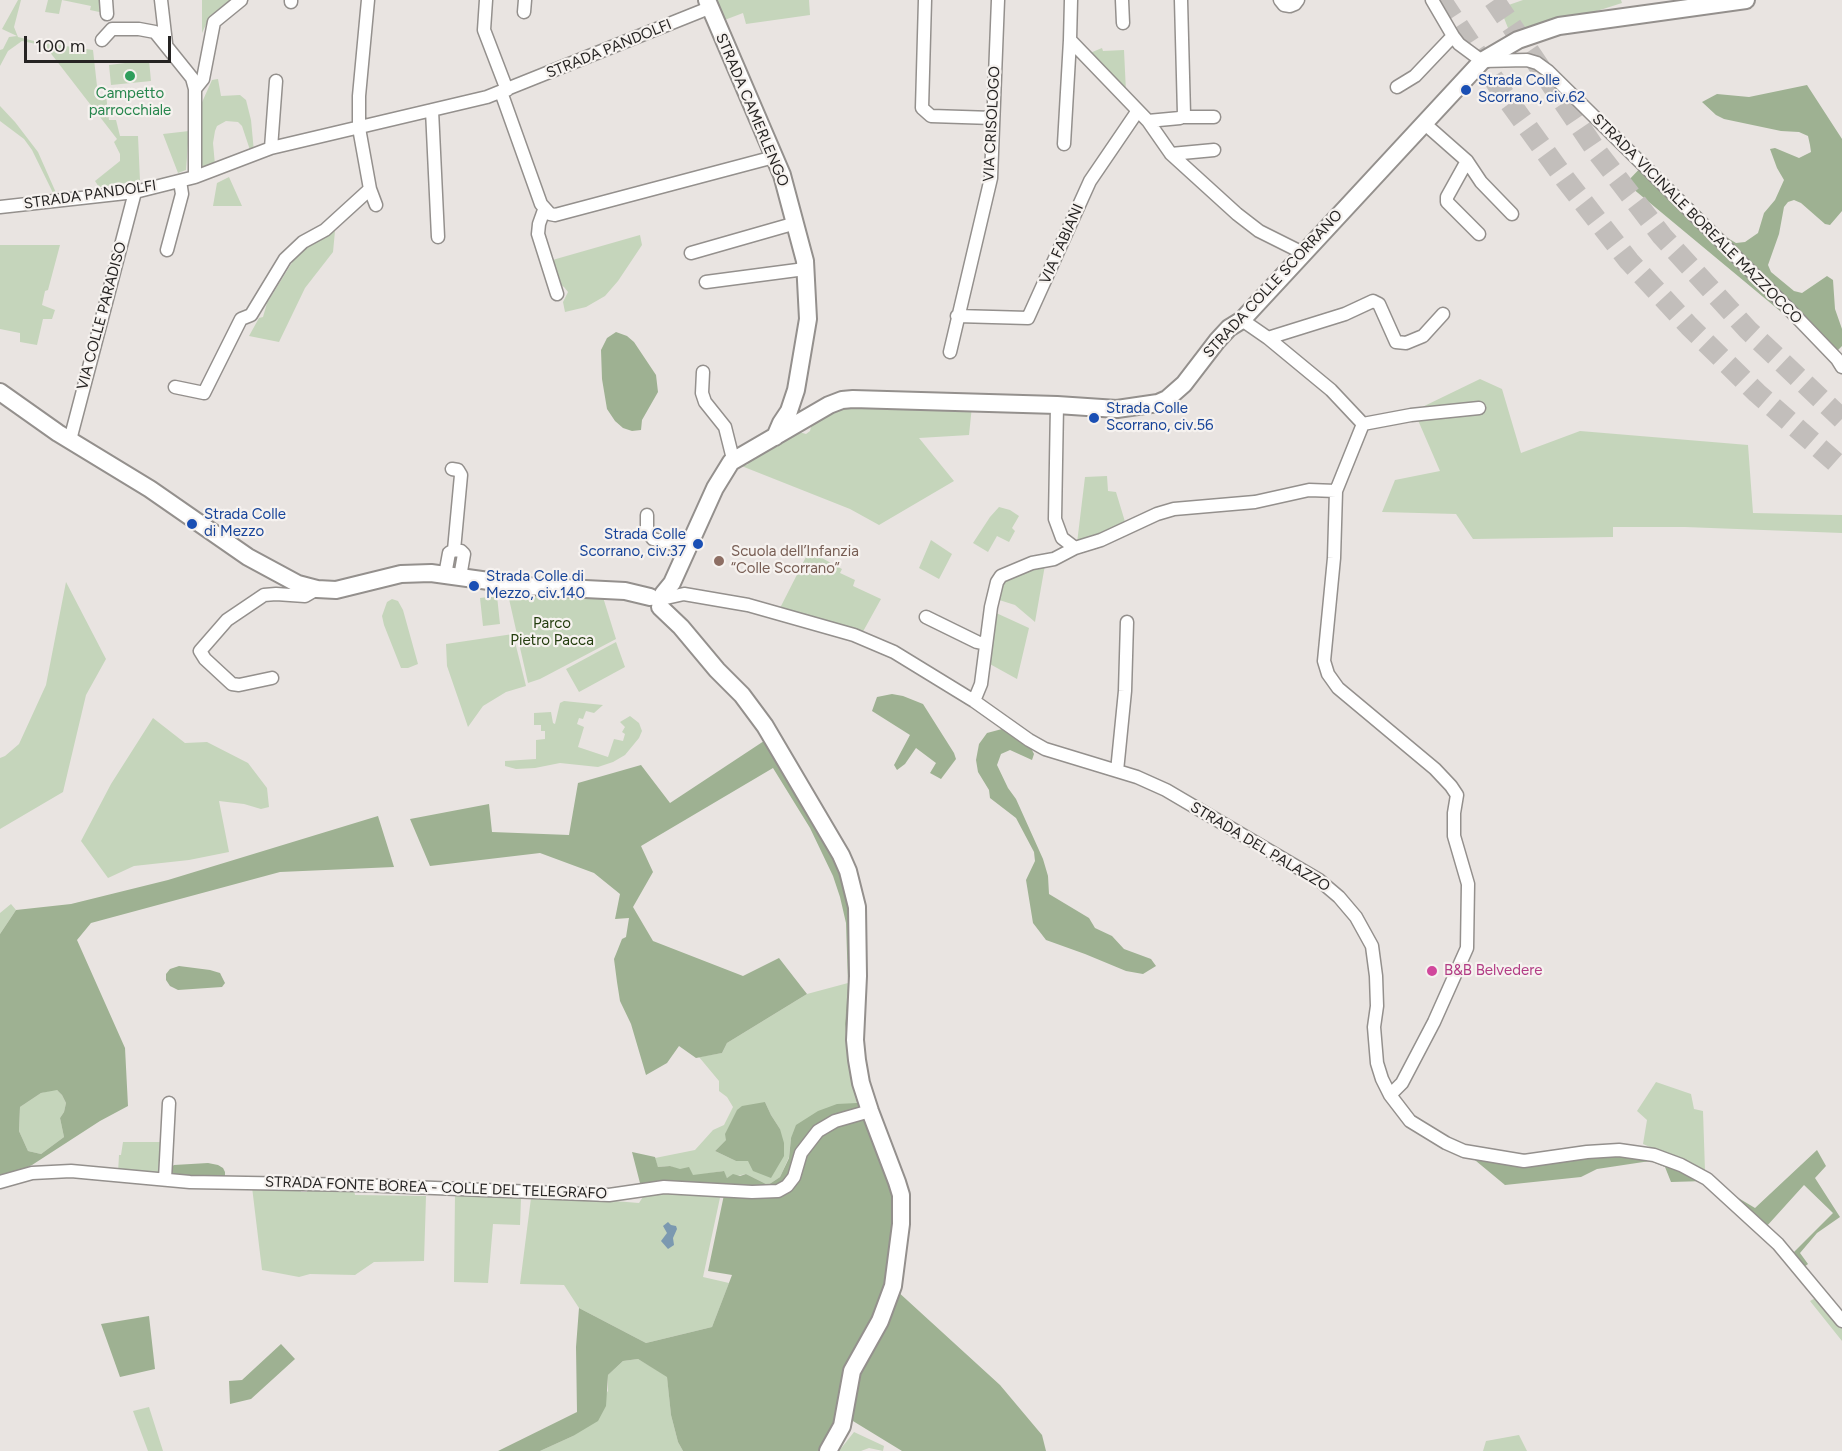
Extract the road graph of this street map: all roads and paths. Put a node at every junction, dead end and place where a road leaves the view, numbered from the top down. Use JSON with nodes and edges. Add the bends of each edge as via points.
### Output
{"nodes":[{"id":1,"x":106,"y":0,"type":"edge"},
{"id":2,"x":161,"y":0,"type":"edge"},
{"id":3,"x":241,"y":0,"type":"edge"},
{"id":4,"x":368,"y":0,"type":"edge"},
{"id":5,"x":486,"y":0,"type":"edge"},
{"id":6,"x":925,"y":0,"type":"edge"},
{"id":7,"x":998,"y":0,"type":"edge"},
{"id":8,"x":1071,"y":0,"type":"edge"},
{"id":9,"x":1122,"y":0,"type":"edge"},
{"id":10,"x":1181,"y":0,"type":"edge"},
{"id":11,"x":1280,"y":0,"type":"edge"},
{"id":12,"x":1298,"y":0,"type":"edge"},
{"id":13,"x":1432,"y":0,"type":"edge"},
{"id":14,"x":1746,"y":0,"type":"edge"},
{"id":15,"x":708,"y":4,"type":"edge"},
{"id":16,"x":1692,"y":4,"type":"edge"},
{"id":17,"x":107,"y":14,"type":"dead end"},
{"id":18,"x":1123,"y":23,"type":"dead end"},
{"id":19,"x":1453,"y":36,"type":"junction"},
{"id":20,"x":102,"y":40,"type":"dead end"},
{"id":21,"x":1070,"y":40,"type":"junction"},
{"id":22,"x":167,"y":45,"type":"junction"},
{"id":23,"x":1482,"y":61,"type":"junction"},
{"id":24,"x":276,"y":81,"type":"dead end"},
{"id":25,"x":1398,"y":87,"type":"dead end"},
{"id":26,"x":195,"y":89,"type":"junction"},
{"id":27,"x":504,"y":91,"type":"junction"},
{"id":28,"x":432,"y":110,"type":"junction"},
{"id":29,"x":1137,"y":112,"type":"junction"},
{"id":30,"x":1183,"y":117,"type":"junction"},
{"id":31,"x":1214,"y":117,"type":"dead end"},
{"id":32,"x":993,"y":118,"type":"junction"},
{"id":33,"x":1148,"y":121,"type":"junction"},
{"id":34,"x":1425,"y":123,"type":"junction"},
{"id":35,"x":359,"y":128,"type":"junction"},
{"id":36,"x":1064,"y":144,"type":"dead end"},
{"id":37,"x":271,"y":148,"type":"junction"},
{"id":38,"x":1214,"y":150,"type":"dead end"},
{"id":39,"x":1171,"y":154,"type":"junction"},
{"id":40,"x":774,"y":157,"type":"junction"},
{"id":41,"x":1467,"y":161,"type":"junction"},
{"id":42,"x":195,"y":177,"type":"junction"},
{"id":43,"x":180,"y":181,"type":"junction"},
{"id":44,"x":370,"y":189,"type":"junction"},
{"id":45,"x":135,"y":192,"type":"junction"},
{"id":46,"x":376,"y":206,"type":"dead end"},
{"id":47,"x":0,"y":207,"type":"edge"},
{"id":48,"x":544,"y":210,"type":"junction"},
{"id":49,"x":1512,"y":214,"type":"dead end"},
{"id":50,"x":796,"y":223,"type":"junction"},
{"id":51,"x":1479,"y":234,"type":"dead end"},
{"id":52,"x":438,"y":237,"type":"dead end"},
{"id":53,"x":167,"y":250,"type":"dead end"},
{"id":54,"x":691,"y":252,"type":"dead end"},
{"id":55,"x":1303,"y":253,"type":"junction"},
{"id":56,"x":805,"y":269,"type":"junction"},
{"id":57,"x":706,"y":282,"type":"dead end"},
{"id":58,"x":557,"y":294,"type":"dead end"},
{"id":59,"x":1443,"y":314,"type":"dead end"},
{"id":60,"x":957,"y":316,"type":"junction"},
{"id":61,"x":1242,"y":320,"type":"junction"},
{"id":62,"x":1268,"y":338,"type":"junction"},
{"id":63,"x":950,"y":352,"type":"dead end"},
{"id":64,"x":1842,"y":367,"type":"edge"},
{"id":65,"x":703,"y":372,"type":"dead end"},
{"id":66,"x":176,"y":387,"type":"dead end"},
{"id":67,"x":0,"y":392,"type":"edge"},
{"id":68,"x":1057,"y":405,"type":"junction"},
{"id":69,"x":1479,"y":408,"type":"dead end"},
{"id":70,"x":1363,"y":424,"type":"junction"},
{"id":71,"x":775,"y":437,"type":"junction"},
{"id":72,"x":70,"y":440,"type":"junction"},
{"id":73,"x":734,"y":459,"type":"junction"},
{"id":74,"x":452,"y":469,"type":"dead end"},
{"id":75,"x":1336,"y":491,"type":"junction"},
{"id":76,"x":647,"y":516,"type":"dead end"},
{"id":77,"x":688,"y":548,"type":"junction"},
{"id":78,"x":1075,"y":548,"type":"junction"},
{"id":79,"x":453,"y":576,"type":"junction"},
{"id":80,"x":317,"y":589,"type":"junction"},
{"id":81,"x":663,"y":603,"type":"junction"},
{"id":82,"x":926,"y":617,"type":"dead end"},
{"id":83,"x":1127,"y":622,"type":"dead end"},
{"id":84,"x":986,"y":644,"type":"junction"},
{"id":85,"x":272,"y":678,"type":"dead end"},
{"id":86,"x":974,"y":701,"type":"junction"},
{"id":87,"x":1117,"y":771,"type":"junction"},
{"id":88,"x":1390,"y":1095,"type":"junction"},
{"id":89,"x":169,"y":1103,"type":"dead end"},
{"id":90,"x":870,"y":1112,"type":"junction"},
{"id":91,"x":165,"y":1179,"type":"junction"},
{"id":92,"x":0,"y":1182,"type":"edge"},
{"id":93,"x":1842,"y":1321,"type":"edge"},
{"id":94,"x":828,"y":1451,"type":"edge"}],
"edges":[{"from":1,"to":17,"type":"street"},
{"from":2,"to":22,"type":"street"},
{"from":3,"to":26,"type":"street","via":[[214,22],[203,79]]},
{"from":4,"to":35,"type":"street"},
{"from":5,"to":27,"type":"street","via":[[484,30]]},
{"from":6,"to":32,"type":"street","via":[[922,108],[931,116]]},
{"from":7,"to":32,"type":"street","name":"VIA CRISOLOGO"},
{"from":8,"to":21,"type":"street"},
{"from":9,"to":18,"type":"street"},
{"from":10,"to":30,"type":"street"},
{"from":11,"to":12,"type":"street","via":[[1290,6]]},
{"from":13,"to":19,"type":"street"},
{"from":14,"to":16,"type":"street","name":"STRADA COLLE SCORRANO"},
{"from":15,"to":27,"type":"street","name":"STRADA PANDOLFI"},
{"from":15,"to":40,"type":"street","name":"STRADA CAMERLENGO"},
{"from":16,"to":23,"type":"street","name":"STRADA COLLE SCORRANO","via":[[1559,26],[1518,40]]},
{"from":19,"to":23,"type":"street"},
{"from":19,"to":25,"type":"street","via":[[1415,76]]},
{"from":20,"to":22,"type":"street","via":[[112,29],[139,28],[155,32]]},
{"from":21,"to":29,"type":"street"},
{"from":21,"to":36,"type":"street"},
{"from":22,"to":26,"type":"street","via":[[192,78]]},
{"from":23,"to":34,"type":"street","name":"STRADA COLLE SCORRANO"},
{"from":23,"to":64,"type":"street","name":"STRADA VICINALE BOREALE MAZZOCCO","via":[[1527,60],[1548,71],[1786,306]]},
{"from":24,"to":37,"type":"street"},
{"from":26,"to":42,"type":"street"},
{"from":27,"to":28,"type":"street","name":"STRADA PANDOLFI"},
{"from":27,"to":48,"type":"street"},
{"from":28,"to":35,"type":"street","name":"STRADA PANDOLFI"},
{"from":28,"to":52,"type":"street"},
{"from":29,"to":33,"type":"street"},
{"from":29,"to":60,"type":"street","name":"VIA FABIANI","via":[[1090,182],[1028,318]]},
{"from":30,"to":31,"type":"street"},
{"from":30,"to":33,"type":"street"},
{"from":32,"to":60,"type":"street","name":"VIA CRISOLOGO","via":[[991,178]]},
{"from":33,"to":39,"type":"street"},
{"from":34,"to":41,"type":"street"},
{"from":34,"to":55,"type":"street","name":"STRADA COLLE SCORRANO"},
{"from":35,"to":37,"type":"street","name":"STRADA PANDOLFI"},
{"from":35,"to":44,"type":"street"},
{"from":37,"to":42,"type":"street","name":"STRADA PANDOLFI"},
{"from":38,"to":39,"type":"street"},
{"from":39,"to":55,"type":"street","via":[[1252,225]]},
{"from":40,"to":48,"type":"street","via":[[555,215]]},
{"from":40,"to":50,"type":"street","name":"STRADA CAMERLENGO"},
{"from":41,"to":49,"type":"street"},
{"from":41,"to":51,"type":"street","via":[[1447,202]]},
{"from":42,"to":43,"type":"street","name":"STRADA PANDOLFI"},
{"from":43,"to":45,"type":"street","name":"STRADA PANDOLFI"},
{"from":43,"to":53,"type":"street","via":[[182,194]]},
{"from":44,"to":46,"type":"street"},
{"from":44,"to":66,"type":"street","via":[[325,230],[303,242],[285,259],[251,315],[241,319],[204,393]]},
{"from":45,"to":47,"type":"street","name":"STRADA PANDOLFI"},
{"from":45,"to":72,"type":"street","name":"VIA COLLE PARADISO"},
{"from":48,"to":58,"type":"street","via":[[538,234]]},
{"from":50,"to":54,"type":"street"},
{"from":50,"to":56,"type":"street","name":"STRADA CAMERLENGO"},
{"from":55,"to":61,"type":"street","name":"STRADA COLLE SCORRANO"},
{"from":56,"to":57,"type":"street"},
{"from":56,"to":71,"type":"street","name":"STRADA CAMERLENGO","via":[[808,319],[795,397]]},
{"from":59,"to":62,"type":"street","via":[[1423,336],[1406,343],[1396,342],[1379,304],[1373,301]]},
{"from":60,"to":63,"type":"street","name":"VIA CRISOLOGO"},
{"from":61,"to":62,"type":"street"},
{"from":61,"to":68,"type":"street","name":"STRADA COLLE SCORRANO","via":[[1229,328],[1176,392],[1158,403],[1117,409]]},
{"from":62,"to":70,"type":"street","via":[[1331,390]]},
{"from":65,"to":73,"type":"street","via":[[705,402],[725,427]]},
{"from":67,"to":72,"type":"street"},
{"from":68,"to":71,"type":"street","name":"STRADA COLLE SCORRANO","via":[[842,400]]},
{"from":68,"to":78,"type":"street","via":[[1055,519],[1062,538]]},
{"from":69,"to":70,"type":"street"},
{"from":70,"to":75,"type":"street"},
{"from":71,"to":73,"type":"street","name":"STRADA COLLE SCORRANO"},
{"from":72,"to":80,"type":"street","via":[[248,557],[298,585]]},
{"from":73,"to":77,"type":"street","name":"STRADA COLLE SCORRANO","via":[[715,488]]},
{"from":74,"to":79,"type":"street","via":[[461,475],[454,550],[449,553]]},
{"from":75,"to":78,"type":"street","via":[[1309,490],[1255,502],[1174,509]]},
{"from":75,"to":88,"type":"street","via":[[1324,661],[1328,674],[1338,688],[1435,769],[1457,795],[1454,836],[1468,884],[1467,948],[1434,1022],[1402,1083]]},
{"from":76,"to":77,"type":"street","via":[[647,531],[654,539]]},
{"from":77,"to":81,"type":"street","name":"STRADA COLLE SCORRANO"},
{"from":78,"to":84,"type":"street","via":[[998,579]]},
{"from":79,"to":80,"type":"street","via":[[401,574],[336,590]]},
{"from":79,"to":81,"type":"street","via":[[525,586],[619,590]]},
{"from":80,"to":85,"type":"street","via":[[304,596],[264,595],[227,620],[200,651],[232,684]]},
{"from":81,"to":86,"type":"street","name":"STRADA DEL PALAZZO","via":[[684,594],[748,605],[854,635],[894,652]]},
{"from":81,"to":90,"type":"street","via":[[756,712],[848,871],[857,907],[855,1040]]},
{"from":82,"to":84,"type":"street"},
{"from":83,"to":87,"type":"street"},
{"from":84,"to":86,"type":"street","via":[[981,684]]},
{"from":86,"to":87,"type":"street","name":"STRADA DEL PALAZZO","via":[[1045,749]]},
{"from":87,"to":88,"type":"street","name":"STRADA DEL PALAZZO","via":[[1166,790],[1319,880],[1356,917],[1372,946],[1376,976],[1375,1047]]},
{"from":88,"to":93,"type":"street","name":"STRADA DEL PALAZZO","via":[[1410,1121],[1464,1151],[1524,1161],[1587,1152],[1637,1151],[1693,1170],[1784,1251]]},
{"from":89,"to":91,"type":"street"},
{"from":90,"to":91,"type":"street","name":"STRADA FONTE BOREA - COLLE DEL TELEGRAFO","via":[[835,1121],[818,1131],[801,1153],[794,1177],[778,1191],[664,1187],[609,1195]]},
{"from":90,"to":94,"type":"street","via":[[901,1195],[898,1253],[893,1286],[880,1321],[852,1371],[842,1426]]},
{"from":91,"to":92,"type":"street","name":"STRADA FONTE BOREA - COLLE DEL TELEGRAFO","via":[[59,1171],[21,1175]]}]}
